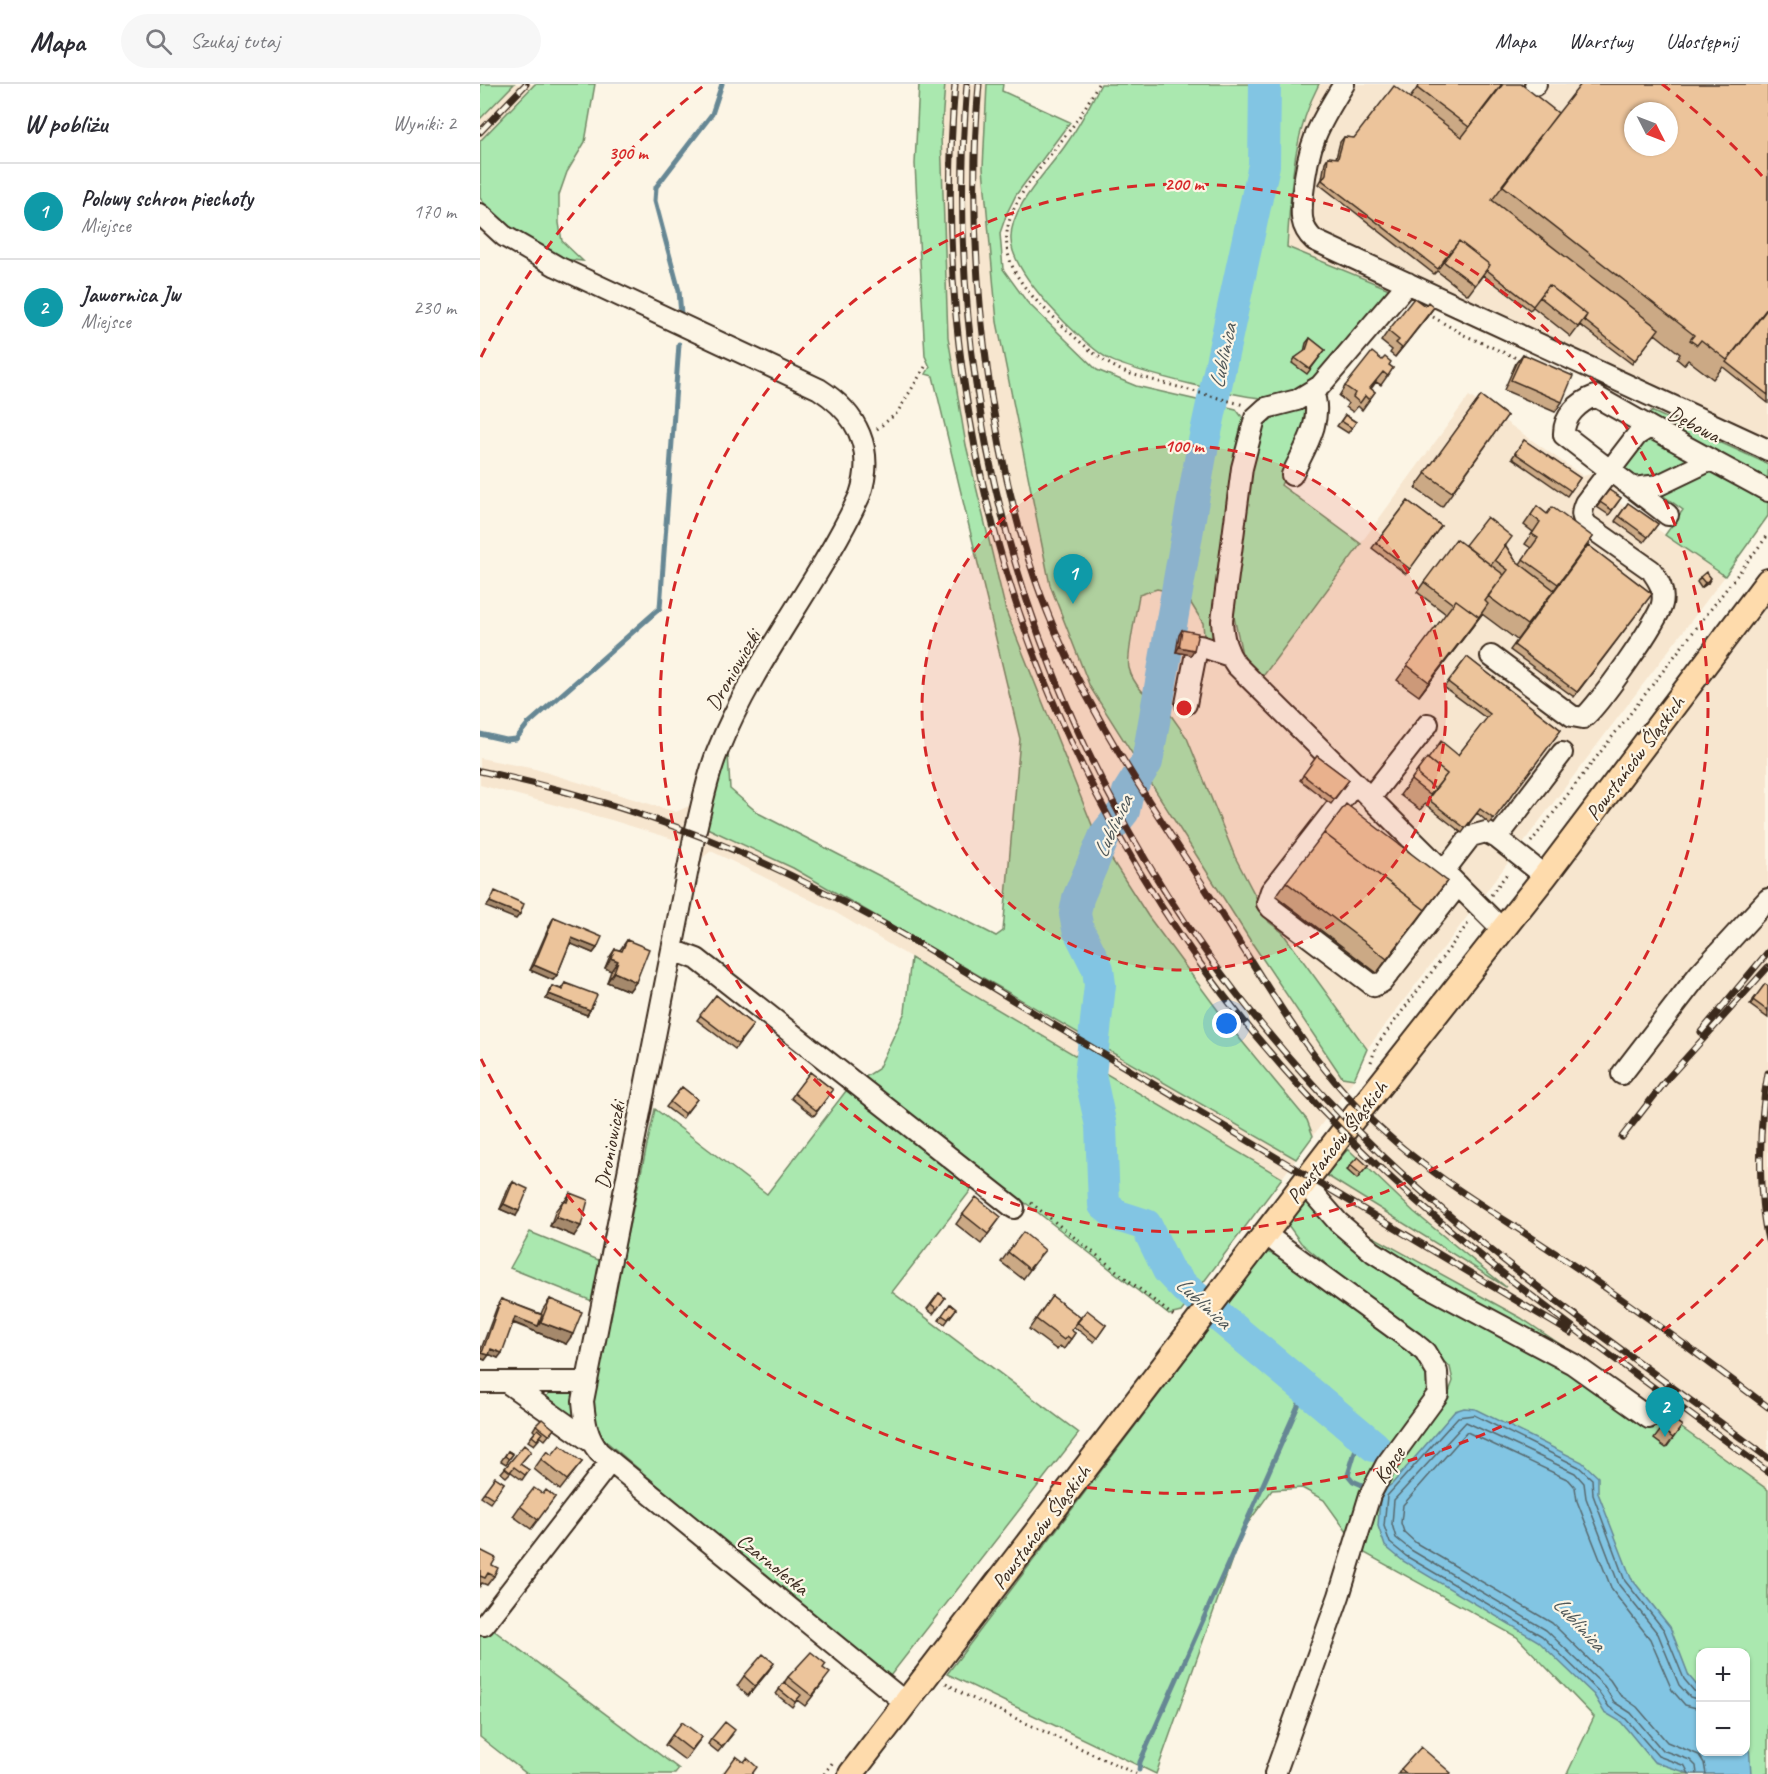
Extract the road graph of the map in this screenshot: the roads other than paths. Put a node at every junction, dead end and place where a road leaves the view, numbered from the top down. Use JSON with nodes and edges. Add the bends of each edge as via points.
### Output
{"nodes":[{"id":1,"x":1344,"y":84,"type":"edge"},
{"id":2,"x":480,"y":214,"type":"edge"},
{"id":3,"x":1403,"y":288,"type":"junction"},
{"id":4,"x":1313,"y":392,"type":"junction"},
{"id":5,"x":1650,"y":428,"type":"junction"},
{"id":6,"x":1768,"y":450,"type":"edge"},
{"id":7,"x":1711,"y":460,"type":"junction"},
{"id":8,"x":1609,"y":470,"type":"junction"},
{"id":9,"x":1292,"y":475,"type":"dead end"},
{"id":10,"x":1633,"y":488,"type":"junction"},
{"id":11,"x":1768,"y":491,"type":"edge"},
{"id":12,"x":1668,"y":515,"type":"dead end"},
{"id":13,"x":1768,"y":581,"type":"edge"},
{"id":14,"x":1491,"y":656,"type":"dead end"},
{"id":15,"x":1230,"y":657,"type":"junction"},
{"id":16,"x":1186,"y":704,"type":"dead end"},
{"id":17,"x":1428,"y":724,"type":"dead end"},
{"id":18,"x":1563,"y":753,"type":"dead end"},
{"id":19,"x":1355,"y":783,"type":"junction"},
{"id":20,"x":1370,"y":798,"type":"junction"},
{"id":21,"x":1497,"y":838,"type":"junction"},
{"id":22,"x":1545,"y":876,"type":"junction"},
{"id":23,"x":1451,"y":878,"type":"junction"},
{"id":24,"x":1768,"y":899,"type":"edge"},
{"id":25,"x":1503,"y":930,"type":"junction"},
{"id":26,"x":673,"y":950,"type":"junction"},
{"id":27,"x":1622,"y":1074,"type":"dead end"},
{"id":28,"x":1305,"y":1184,"type":"junction"},
{"id":29,"x":1014,"y":1208,"type":"road end"},
{"id":30,"x":1265,"y":1234,"type":"junction"},
{"id":31,"x":480,"y":1382,"type":"edge"},
{"id":32,"x":586,"y":1382,"type":"junction"},
{"id":33,"x":509,"y":1384,"type":"junction"},
{"id":34,"x":1649,"y":1418,"type":"dead end"},
{"id":35,"x":590,"y":1441,"type":"junction"},
{"id":36,"x":610,"y":1462,"type":"junction"},
{"id":37,"x":484,"y":1625,"type":"dead end"},
{"id":38,"x":906,"y":1703,"type":"junction"},
{"id":39,"x":851,"y":1774,"type":"edge"},
{"id":40,"x":1275,"y":1774,"type":"edge"}],
"edges":[{"from":1,"to":3,"type":"street","via":[[1306,157],[1302,224],[1306,233],[1326,247]]},
{"from":2,"to":26,"type":"street","name":"Droniowiczki","via":[[504,236],[555,266],[819,389],[844,408],[863,438],[866,462],[860,495],[717,752],[695,834]]},
{"from":3,"to":4,"type":"street"},
{"from":3,"to":6,"type":"street"},
{"from":4,"to":9,"type":"street","via":[[1316,419]]},
{"from":4,"to":15,"type":"street","via":[[1259,412],[1251,427],[1222,621]]},
{"from":5,"to":7,"type":"street","name":"Dębowa"},
{"from":5,"to":8,"type":"street","name":"Dębowa","via":[[1637,435]]},
{"from":5,"to":8,"type":"street","via":[[1595,396],[1572,411],[1563,428],[1564,435]]},
{"from":7,"to":10,"type":"street","via":[[1659,485]]},
{"from":7,"to":11,"type":"street","name":"Dębowa"},
{"from":8,"to":10,"type":"street"},
{"from":8,"to":14,"type":"street","name":"Dębowa","via":[[1585,502],[1582,517],[1656,578],[1663,597],[1651,628],[1583,717],[1572,717]]},
{"from":10,"to":12,"type":"street"},
{"from":13,"to":22,"type":"main road","name":"Powstańców Śląskich"},
{"from":15,"to":16,"type":"street","via":[[1197,648]]},
{"from":15,"to":19,"type":"street"},
{"from":17,"to":20,"type":"street"},
{"from":18,"to":21,"type":"street"},
{"from":19,"to":20,"type":"street"},
{"from":19,"to":23,"type":"street","via":[[1271,891],[1267,903],[1271,908],[1374,986],[1382,982]]},
{"from":20,"to":23,"type":"street"},
{"from":21,"to":22,"type":"street"},
{"from":21,"to":23,"type":"street","via":[[1486,832],[1471,836]]},
{"from":22,"to":25,"type":"main road","name":"Powstańców Śląskich"},
{"from":23,"to":25,"type":"street"},
{"from":24,"to":27,"type":"street","via":[[1714,956]]},
{"from":25,"to":28,"type":"main road","name":"Powstańców Śląskich"},
{"from":26,"to":29,"type":"street","via":[[697,959]]},
{"from":26,"to":32,"type":"street","name":"Droniowiczki"},
{"from":28,"to":30,"type":"main road","name":"Powstańców Śląskich"},
{"from":28,"to":34,"type":"street","via":[[1338,1222],[1373,1252],[1427,1286],[1573,1365]]},
{"from":30,"to":38,"type":"main road","name":"Powstańców Śląskich"},
{"from":30,"to":40,"type":"street","name":"Kopce","via":[[1425,1352],[1437,1372],[1438,1394],[1372,1489],[1339,1596]]},
{"from":31,"to":33,"type":"street"},
{"from":32,"to":33,"type":"street"},
{"from":32,"to":35,"type":"street","via":[[584,1418]]},
{"from":33,"to":35,"type":"street","name":"Czarnoleska"},
{"from":35,"to":36,"type":"street","name":"Czarnoleska"},
{"from":36,"to":37,"type":"street"},
{"from":36,"to":38,"type":"street","name":"Czarnoleska"},
{"from":38,"to":39,"type":"main road"}]}
